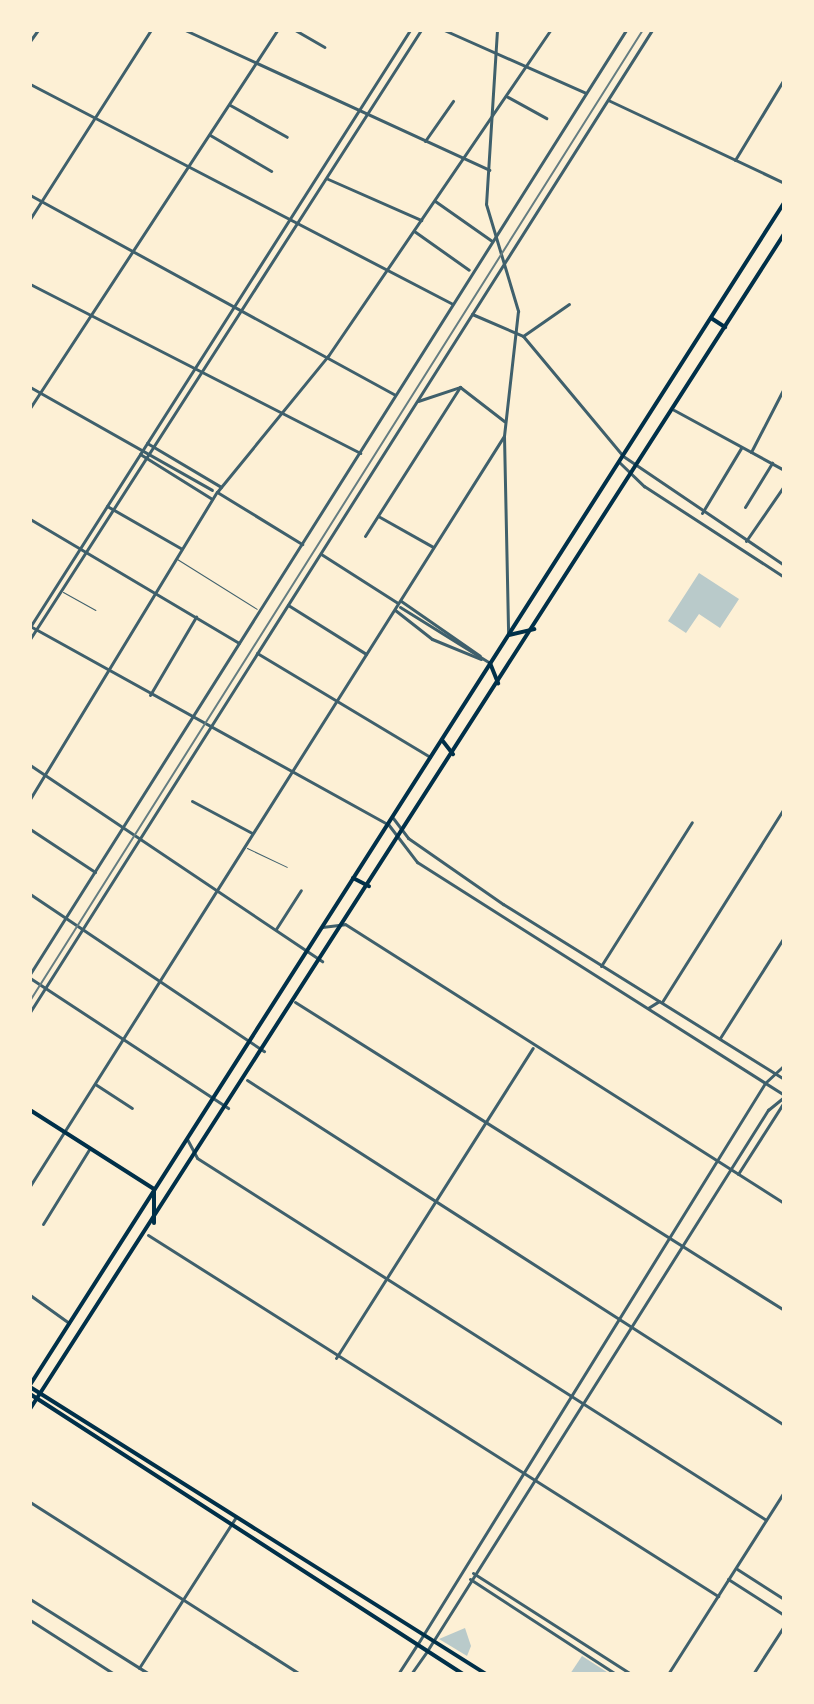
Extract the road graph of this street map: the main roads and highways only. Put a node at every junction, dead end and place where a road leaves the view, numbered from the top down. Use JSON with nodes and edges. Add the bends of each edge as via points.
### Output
{"nodes":[{"id":1,"x":784,"y":203,"type":"edge"},
{"id":2,"x":784,"y":234,"type":"edge"},
{"id":3,"x":711,"y":318,"type":"junction"},
{"id":4,"x":725,"y":327,"type":"junction"},
{"id":5,"x":534,"y":629,"type":"junction"},
{"id":6,"x":508,"y":635,"type":"junction"},
{"id":7,"x":490,"y":663,"type":"junction"},
{"id":8,"x":497,"y":685,"type":"junction"},
{"id":9,"x":443,"y":738,"type":"junction"},
{"id":10,"x":453,"y":754,"type":"junction"},
{"id":11,"x":353,"y":878,"type":"junction"},
{"id":12,"x":369,"y":886,"type":"junction"},
{"id":13,"x":30,"y":1110,"type":"edge"},
{"id":14,"x":154,"y":1189,"type":"junction"},
{"id":15,"x":148,"y":1235,"type":"junction"},
{"id":16,"x":30,"y":1386,"type":"edge"},
{"id":17,"x":30,"y":1394,"type":"edge"},
{"id":18,"x":40,"y":1394,"type":"junction"},
{"id":19,"x":36,"y":1400,"type":"junction"},
{"id":20,"x":30,"y":1409,"type":"edge"},
{"id":21,"x":144,"y":1459,"type":"junction"},
{"id":22,"x":139,"y":1466,"type":"junction"},
{"id":23,"x":332,"y":1577,"type":"junction"},
{"id":24,"x":326,"y":1586,"type":"junction"},
{"id":25,"x":463,"y":1674,"type":"edge"},
{"id":26,"x":486,"y":1674,"type":"edge"}],
"edges":[{"from":1,"to":3,"type":"main road"},
{"from":2,"to":4,"type":"main road"},
{"from":3,"to":4,"type":"main road"},
{"from":3,"to":6,"type":"main road"},
{"from":4,"to":5,"type":"main road"},
{"from":5,"to":6,"type":"main road"},
{"from":5,"to":8,"type":"main road"},
{"from":6,"to":7,"type":"main road"},
{"from":7,"to":8,"type":"main road"},
{"from":7,"to":9,"type":"main road"},
{"from":8,"to":10,"type":"main road"},
{"from":9,"to":10,"type":"main road"},
{"from":9,"to":11,"type":"main road"},
{"from":10,"to":12,"type":"main road"},
{"from":11,"to":12,"type":"main road"},
{"from":11,"to":14,"type":"main road"},
{"from":12,"to":15,"type":"main road"},
{"from":13,"to":14,"type":"main road"},
{"from":14,"to":15,"type":"main road","via":[[157,1213]]},
{"from":14,"to":16,"type":"main road"},
{"from":15,"to":18,"type":"main road"},
{"from":16,"to":18,"type":"main road"},
{"from":17,"to":19,"type":"main road"},
{"from":18,"to":19,"type":"main road"},
{"from":18,"to":21,"type":"main road"},
{"from":19,"to":20,"type":"main road"},
{"from":19,"to":22,"type":"main road"},
{"from":21,"to":22,"type":"main road"},
{"from":21,"to":23,"type":"main road"},
{"from":22,"to":24,"type":"main road"},
{"from":23,"to":24,"type":"main road"},
{"from":23,"to":26,"type":"main road"},
{"from":24,"to":25,"type":"main road"}]}
